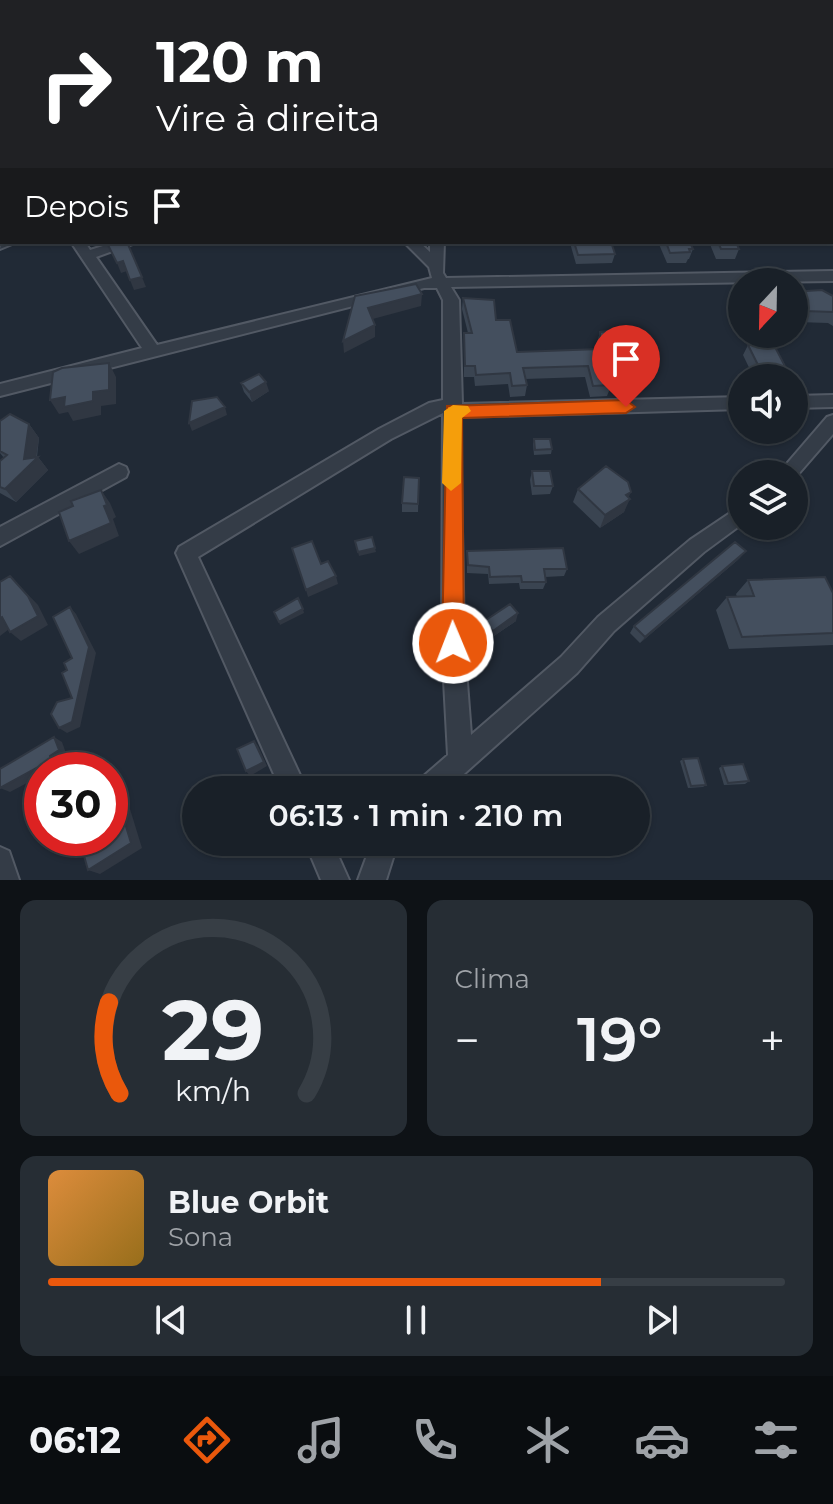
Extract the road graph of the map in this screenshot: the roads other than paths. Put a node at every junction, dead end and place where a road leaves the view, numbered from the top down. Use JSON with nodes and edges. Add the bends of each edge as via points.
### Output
{"nodes":[{"id":1,"x":115,"y":244,"type":"edge"},
{"id":2,"x":413,"y":244,"type":"edge"},
{"id":3,"x":437,"y":244,"type":"edge"},
{"id":4,"x":83,"y":248,"type":"edge"},
{"id":5,"x":438,"y":274,"type":"junction"},
{"id":6,"x":833,"y":276,"type":"edge"},
{"id":7,"x":153,"y":352,"type":"junction"},
{"id":8,"x":0,"y":390,"type":"edge"},
{"id":9,"x":833,"y":401,"type":"edge"},
{"id":10,"x":808,"y":402,"type":"edge"},
{"id":11,"x":728,"y":403,"type":"edge"},
{"id":12,"x":453,"y":408,"type":"junction"},
{"id":13,"x":833,"y":422,"type":"edge"},
{"id":14,"x":799,"y":460,"type":"edge"},
{"id":15,"x":119,"y":472,"type":"dead end"},
{"id":16,"x":728,"y":523,"type":"edge"},
{"id":17,"x":0,"y":537,"type":"edge"},
{"id":18,"x":461,"y":759,"type":"junction"},
{"id":19,"x":288,"y":776,"type":"edge"},
{"id":20,"x":442,"y":776,"type":"edge"},
{"id":21,"x":324,"y":856,"type":"edge"},
{"id":22,"x":380,"y":856,"type":"edge"},
{"id":23,"x":0,"y":860,"type":"edge"},
{"id":24,"x":5,"y":880,"type":"edge"},
{"id":25,"x":335,"y":880,"type":"edge"},
{"id":26,"x":372,"y":880,"type":"edge"}],
"edges":[{"from":1,"to":4,"type":"street"},
{"from":2,"to":5,"type":"street"},
{"from":3,"to":5,"type":"street"},
{"from":4,"to":7,"type":"street"},
{"from":5,"to":6,"type":"street"},
{"from":5,"to":7,"type":"street","via":[[413,285]]},
{"from":5,"to":12,"type":"street","via":[[451,300]]},
{"from":7,"to":8,"type":"street"},
{"from":9,"to":10,"type":"street"},
{"from":11,"to":12,"type":"street"},
{"from":12,"to":18,"type":"street","via":[[453,643]]},
{"from":12,"to":19,"type":"street","via":[[435,408],[385,434],[186,553]]},
{"from":13,"to":14,"type":"street"},
{"from":15,"to":17,"type":"street"},
{"from":16,"to":18,"type":"street","via":[[606,624],[569,665]]},
{"from":18,"to":20,"type":"street"},
{"from":21,"to":25,"type":"street"},
{"from":22,"to":26,"type":"street"},
{"from":23,"to":24,"type":"street"}]}
